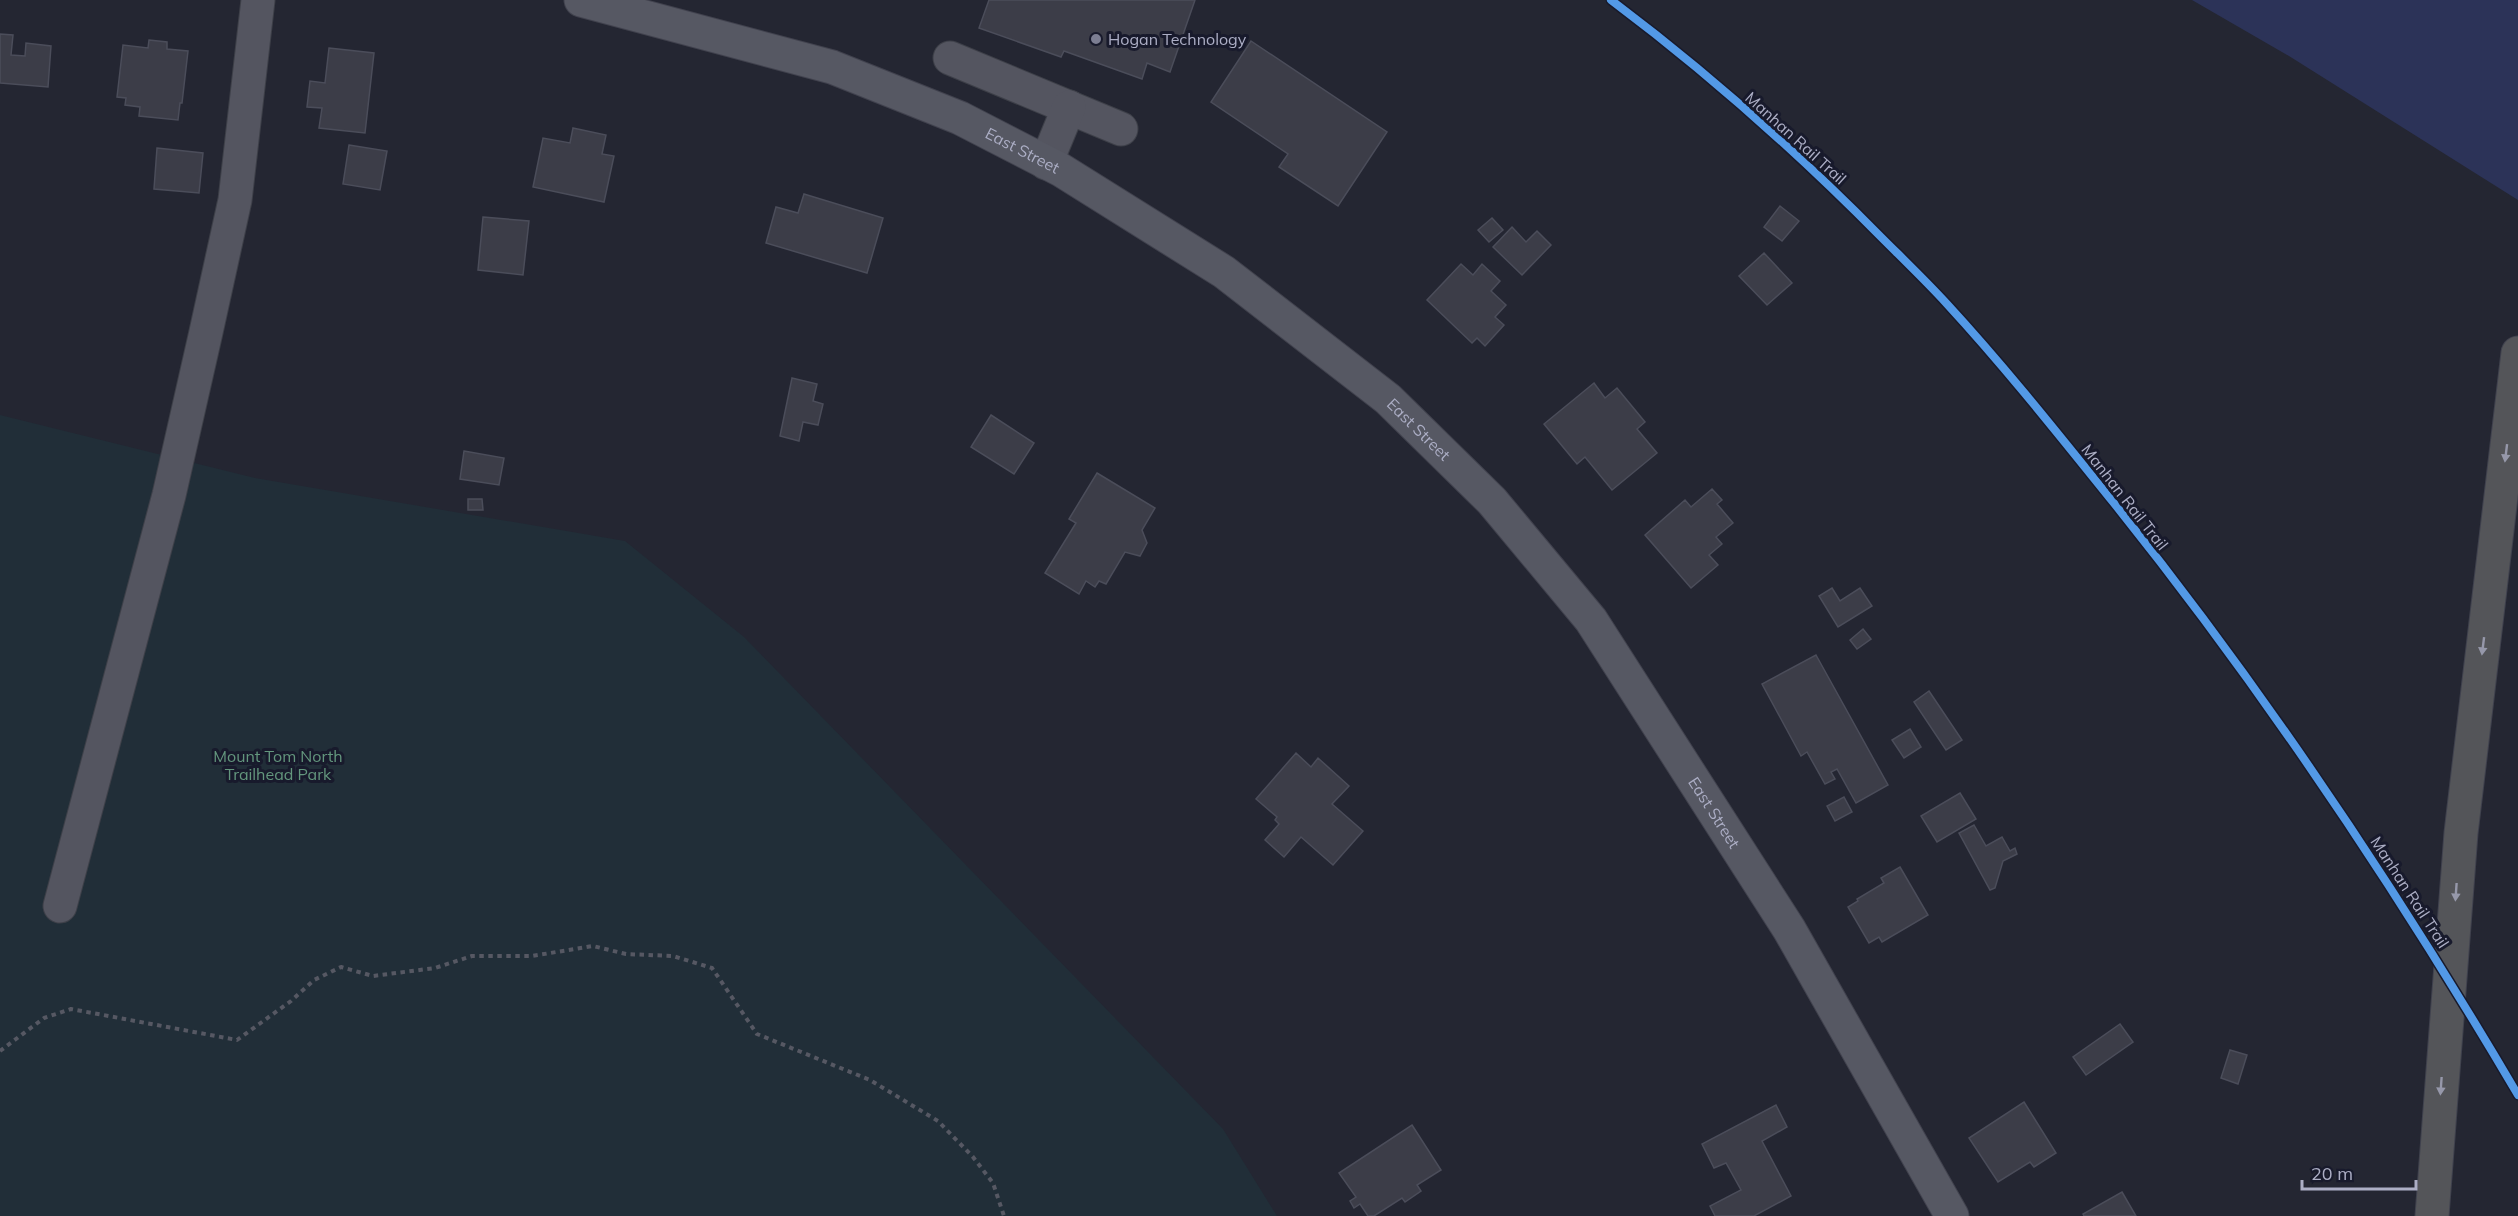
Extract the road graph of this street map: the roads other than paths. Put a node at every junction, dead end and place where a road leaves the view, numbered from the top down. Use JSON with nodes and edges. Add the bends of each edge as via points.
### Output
{"nodes":[{"id":1,"x":258,"y":0,"type":"edge"},
{"id":2,"x":581,"y":0,"type":"edge"},
{"id":3,"x":950,"y":58,"type":"dead end"},
{"id":4,"x":1069,"y":107,"type":"junction"},
{"id":5,"x":1121,"y":129,"type":"dead end"},
{"id":6,"x":1046,"y":163,"type":"junction"},
{"id":7,"x":2518,"y":353,"type":"edge"},
{"id":8,"x":60,"y":906,"type":"dead end"},
{"id":9,"x":1952,"y":1216,"type":"edge"},
{"id":10,"x":2432,"y":1216,"type":"edge"}],
"edges":[{"from":1,"to":8,"type":"lane","via":[[235,200],[169,495]]},
{"from":2,"to":6,"type":"main road","name":"East Street","via":[[832,67],[960,118]]},
{"from":3,"to":4,"type":"lane"},
{"from":4,"to":5,"type":"lane"},
{"from":4,"to":6,"type":"lane"},
{"from":6,"to":9,"type":"main road","name":"East Street","via":[[1224,272],[1388,399],[1492,501],[1591,620],[1789,929]]},
{"from":7,"to":10,"type":"highway","one_way":true,"via":[[2461,833]]}]}
